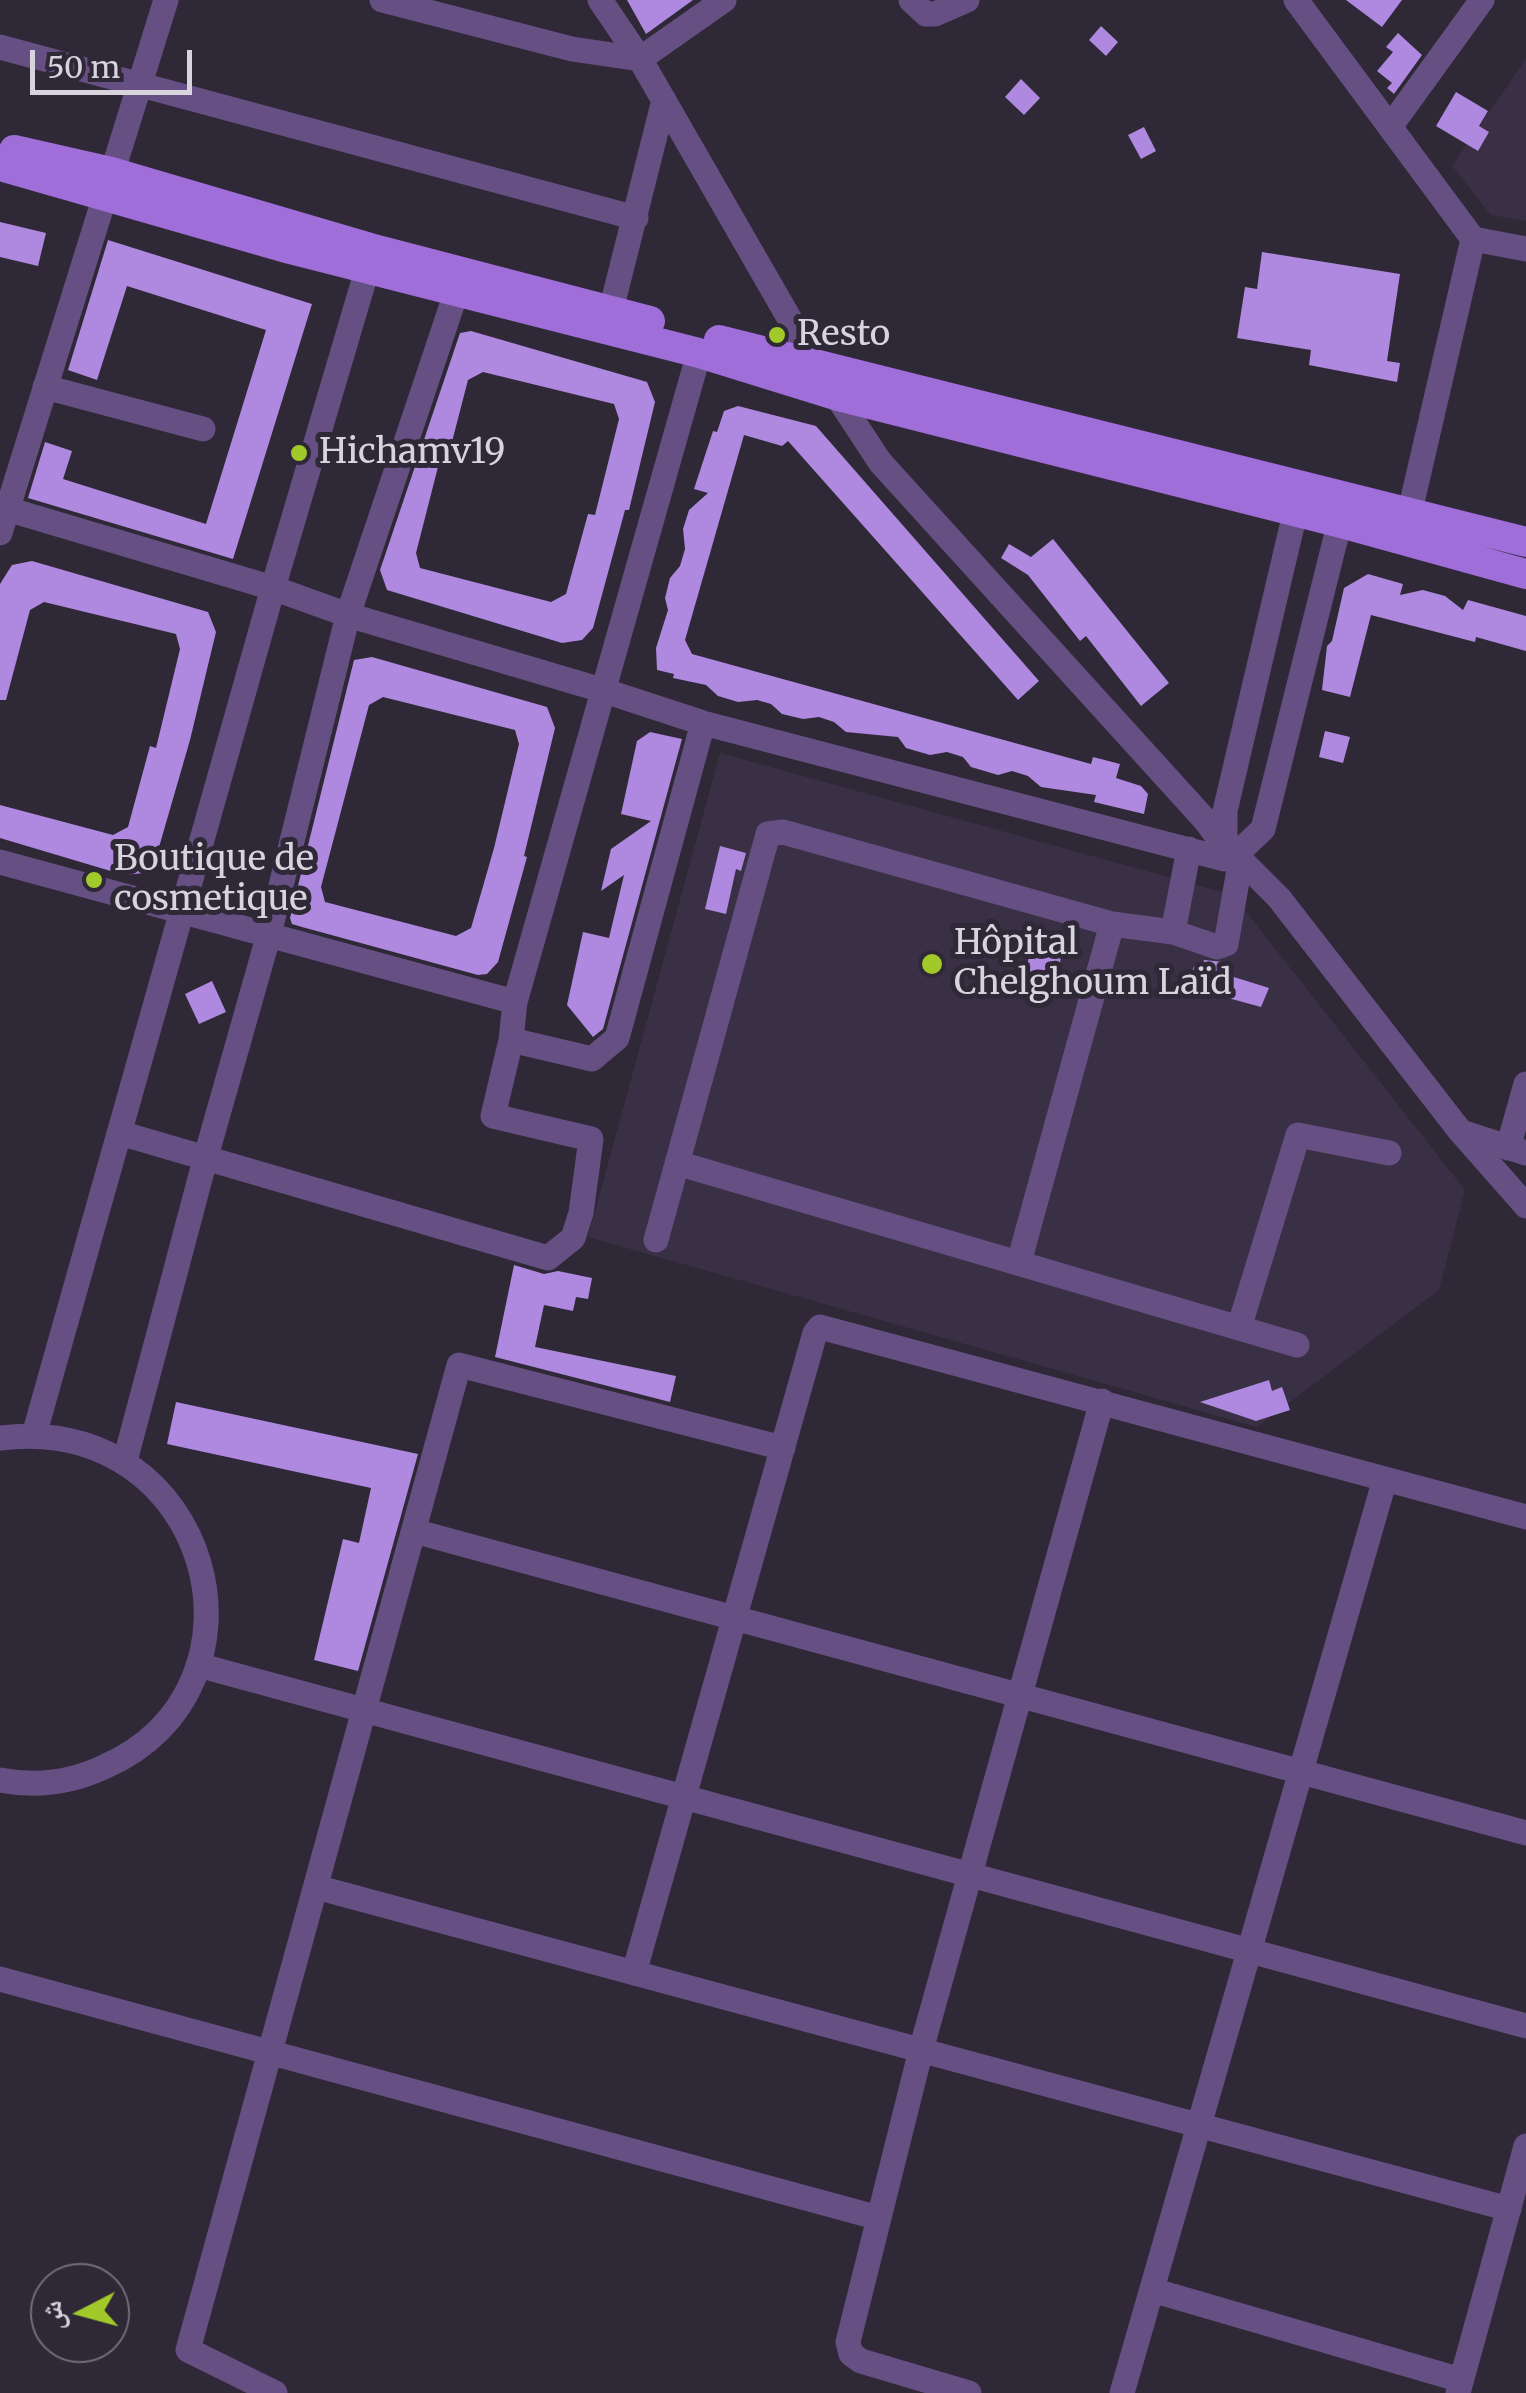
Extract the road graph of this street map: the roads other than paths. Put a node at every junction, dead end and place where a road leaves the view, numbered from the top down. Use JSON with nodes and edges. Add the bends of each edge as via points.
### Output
{"nodes":[{"id":1,"x":166,"y":0,"type":"edge"},
{"id":2,"x":382,"y":0,"type":"edge"},
{"id":3,"x":600,"y":0,"type":"edge"},
{"id":4,"x":724,"y":0,"type":"edge"},
{"id":5,"x":911,"y":0,"type":"edge"},
{"id":6,"x":967,"y":0,"type":"edge"},
{"id":7,"x":1482,"y":0,"type":"edge"},
{"id":8,"x":1301,"y":2,"type":"edge"},
{"id":9,"x":0,"y":48,"type":"edge"},
{"id":10,"x":640,"y":59,"type":"junction"},
{"id":11,"x":139,"y":84,"type":"junction"},
{"id":12,"x":664,"y":100,"type":"junction"},
{"id":13,"x":1390,"y":127,"type":"junction"},
{"id":14,"x":0,"y":146,"type":"edge"},
{"id":15,"x":0,"y":166,"type":"edge"},
{"id":16,"x":109,"y":184,"type":"junction"},
{"id":17,"x":636,"y":218,"type":"junction"},
{"id":18,"x":1473,"y":239,"type":"junction"},
{"id":19,"x":1526,"y":249,"type":"edge"},
{"id":20,"x":368,"y":259,"type":"junction"},
{"id":21,"x":454,"y":281,"type":"junction"},
{"id":22,"x":612,"y":310,"type":"junction"},
{"id":23,"x":699,"y":353,"type":"junction"},
{"id":24,"x":815,"y":363,"type":"junction"},
{"id":25,"x":45,"y":387,"type":"junction"},
{"id":26,"x":838,"y":396,"type":"junction"},
{"id":27,"x":203,"y":428,"type":"dead end"},
{"id":28,"x":1298,"y":497,"type":"junction"},
{"id":29,"x":1344,"y":510,"type":"junction"},
{"id":30,"x":1410,"y":510,"type":"junction"},
{"id":31,"x":2,"y":516,"type":"edge"},
{"id":32,"x":1526,"y":542,"type":"edge"},
{"id":33,"x":1526,"y":574,"type":"edge"},
{"id":34,"x":274,"y":588,"type":"junction"},
{"id":35,"x":348,"y":615,"type":"junction"},
{"id":36,"x":606,"y":691,"type":"junction"},
{"id":37,"x":704,"y":723,"type":"junction"},
{"id":38,"x":1216,"y":816,"type":"junction"},
{"id":39,"x":1160,"y":841,"type":"junction"},
{"id":40,"x":1189,"y":849,"type":"junction"},
{"id":41,"x":1240,"y":851,"type":"junction"},
{"id":42,"x":0,"y":862,"type":"edge"},
{"id":43,"x":1279,"y":898,"type":"junction"},
{"id":44,"x":181,"y":914,"type":"junction"},
{"id":45,"x":1112,"y":924,"type":"junction"},
{"id":46,"x":1173,"y":932,"type":"junction"},
{"id":47,"x":269,"y":934,"type":"junction"},
{"id":48,"x":515,"y":1002,"type":"junction"},
{"id":49,"x":512,"y":1040,"type":"junction"},
{"id":50,"x":1526,"y":1084,"type":"edge"},
{"id":51,"x":1460,"y":1131,"type":"junction"},
{"id":52,"x":120,"y":1133,"type":"junction"},
{"id":53,"x":1517,"y":1150,"type":"edge"},
{"id":54,"x":1389,"y":1152,"type":"dead end"},
{"id":55,"x":205,"y":1160,"type":"junction"},
{"id":56,"x":677,"y":1164,"type":"junction"},
{"id":57,"x":1526,"y":1206,"type":"edge"},
{"id":58,"x":656,"y":1240,"type":"dead end"},
{"id":59,"x":1020,"y":1262,"type":"junction"},
{"id":60,"x":1238,"y":1328,"type":"junction"},
{"id":61,"x":1297,"y":1345,"type":"dead end"},
{"id":62,"x":1102,"y":1401,"type":"junction"},
{"id":63,"x":34,"y":1435,"type":"junction"},
{"id":64,"x":0,"y":1438,"type":"edge"},
{"id":65,"x":782,"y":1448,"type":"junction"},
{"id":66,"x":125,"y":1461,"type":"junction"},
{"id":67,"x":1386,"y":1478,"type":"junction"},
{"id":68,"x":1526,"y":1517,"type":"edge"},
{"id":69,"x":414,"y":1532,"type":"junction"},
{"id":70,"x":734,"y":1618,"type":"junction"},
{"id":71,"x":198,"y":1665,"type":"junction"},
{"id":72,"x":1020,"y":1696,"type":"junction"},
{"id":73,"x":365,"y":1708,"type":"junction"},
{"id":74,"x":1302,"y":1772,"type":"junction"},
{"id":75,"x":0,"y":1780,"type":"edge"},
{"id":76,"x":684,"y":1796,"type":"junction"},
{"id":77,"x":1526,"y":1833,"type":"edge"},
{"id":78,"x":970,"y":1874,"type":"junction"},
{"id":79,"x":316,"y":1887,"type":"junction"},
{"id":80,"x":1250,"y":1950,"type":"junction"},
{"id":81,"x":634,"y":1973,"type":"junction"},
{"id":82,"x":0,"y":1979,"type":"edge"},
{"id":83,"x":1526,"y":2026,"type":"edge"},
{"id":84,"x":921,"y":2050,"type":"junction"},
{"id":85,"x":270,"y":2053,"type":"junction"},
{"id":86,"x":1199,"y":2126,"type":"junction"},
{"id":87,"x":1526,"y":2146,"type":"edge"},
{"id":88,"x":1508,"y":2209,"type":"junction"},
{"id":89,"x":879,"y":2218,"type":"junction"},
{"id":90,"x":1152,"y":2290,"type":"junction"},
{"id":91,"x":1460,"y":2386,"type":"edge"},
{"id":92,"x":276,"y":2393,"type":"edge"},
{"id":93,"x":969,"y":2393,"type":"edge"},
{"id":94,"x":1122,"y":2393,"type":"edge"}],
"edges":[{"from":1,"to":11,"type":"street"},
{"from":2,"to":10,"type":"street"},
{"from":3,"to":10,"type":"street"},
{"from":4,"to":10,"type":"street"},
{"from":5,"to":6,"type":"street","via":[[926,14]]},
{"from":7,"to":13,"type":"street"},
{"from":8,"to":13,"type":"street"},
{"from":9,"to":11,"type":"street"},
{"from":10,"to":12,"type":"street"},
{"from":11,"to":16,"type":"street"},
{"from":11,"to":17,"type":"street"},
{"from":12,"to":17,"type":"street"},
{"from":12,"to":24,"type":"street"},
{"from":13,"to":18,"type":"street"},
{"from":14,"to":16,"type":"main road"},
{"from":15,"to":16,"type":"main road"},
{"from":16,"to":20,"type":"main road"},
{"from":16,"to":25,"type":"street"},
{"from":17,"to":22,"type":"street"},
{"from":18,"to":19,"type":"street"},
{"from":18,"to":30,"type":"street"},
{"from":20,"to":21,"type":"main road"},
{"from":20,"to":34,"type":"street"},
{"from":21,"to":22,"type":"main road"},
{"from":21,"to":23,"type":"main road"},
{"from":21,"to":35,"type":"street"},
{"from":22,"to":24,"type":"main road"},
{"from":23,"to":26,"type":"main road"},
{"from":23,"to":36,"type":"street"},
{"from":24,"to":26,"type":"street"},
{"from":24,"to":28,"type":"main road"},
{"from":25,"to":27,"type":"street"},
{"from":25,"to":31,"type":"street"},
{"from":26,"to":28,"type":"main road"},
{"from":26,"to":38,"type":"street","via":[[880,462]]},
{"from":28,"to":29,"type":"main road"},
{"from":28,"to":38,"type":"street"},
{"from":29,"to":30,"type":"main road"},
{"from":29,"to":33,"type":"main road"},
{"from":29,"to":41,"type":"street"},
{"from":30,"to":32,"type":"main road"},
{"from":31,"to":34,"type":"street"},
{"from":34,"to":35,"type":"street"},
{"from":34,"to":44,"type":"street"},
{"from":35,"to":36,"type":"street"},
{"from":35,"to":47,"type":"street"},
{"from":36,"to":37,"type":"street"},
{"from":36,"to":48,"type":"street"},
{"from":37,"to":39,"type":"street"},
{"from":37,"to":49,"type":"street","via":[[617,1038],[592,1059]]},
{"from":38,"to":39,"type":"street"},
{"from":38,"to":41,"type":"street"},
{"from":39,"to":40,"type":"street"},
{"from":40,"to":41,"type":"street"},
{"from":40,"to":46,"type":"street"},
{"from":41,"to":43,"type":"street"},
{"from":41,"to":43,"type":"street","via":[[1260,855]]},
{"from":41,"to":46,"type":"street","via":[[1226,944]]},
{"from":42,"to":44,"type":"street"},
{"from":43,"to":51,"type":"street"},
{"from":44,"to":47,"type":"street"},
{"from":44,"to":52,"type":"street"},
{"from":45,"to":46,"type":"street"},
{"from":45,"to":56,"type":"street","via":[[783,832],[768,834]]},
{"from":45,"to":59,"type":"street"},
{"from":47,"to":48,"type":"street"},
{"from":47,"to":55,"type":"street"},
{"from":48,"to":49,"type":"street"},
{"from":49,"to":55,"type":"street","via":[[493,1116],[592,1140],[573,1238],[548,1258]]},
{"from":50,"to":53,"type":"street"},
{"from":51,"to":53,"type":"street"},
{"from":51,"to":57,"type":"street"},
{"from":52,"to":55,"type":"street"},
{"from":52,"to":63,"type":"street"},
{"from":54,"to":60,"type":"street","via":[[1298,1135]]},
{"from":55,"to":66,"type":"street"},
{"from":56,"to":58,"type":"street"},
{"from":56,"to":59,"type":"street"},
{"from":59,"to":60,"type":"street"},
{"from":60,"to":61,"type":"street"},
{"from":62,"to":65,"type":"street","via":[[820,1328]]},
{"from":62,"to":67,"type":"street"},
{"from":62,"to":72,"type":"street"},
{"from":63,"to":64,"type":"street"},
{"from":63,"to":66,"type":"street","via":[[82,1442]]},
{"from":65,"to":69,"type":"street","via":[[459,1365]]},
{"from":65,"to":70,"type":"street"},
{"from":66,"to":71,"type":"street","via":[[168,1500],[196,1551],[206,1588]]},
{"from":67,"to":68,"type":"street"},
{"from":67,"to":74,"type":"street"},
{"from":69,"to":70,"type":"street"},
{"from":69,"to":73,"type":"street"},
{"from":70,"to":72,"type":"street"},
{"from":70,"to":76,"type":"street"},
{"from":71,"to":73,"type":"street"},
{"from":71,"to":75,"type":"street","via":[[166,1720],[118,1761],[58,1782]]},
{"from":72,"to":74,"type":"street"},
{"from":72,"to":78,"type":"street"},
{"from":73,"to":76,"type":"street"},
{"from":73,"to":79,"type":"street"},
{"from":74,"to":77,"type":"street"},
{"from":74,"to":80,"type":"street"},
{"from":76,"to":78,"type":"street"},
{"from":76,"to":81,"type":"street"},
{"from":78,"to":80,"type":"street"},
{"from":78,"to":84,"type":"street"},
{"from":79,"to":81,"type":"street"},
{"from":79,"to":85,"type":"street"},
{"from":80,"to":83,"type":"street"},
{"from":80,"to":86,"type":"street"},
{"from":81,"to":84,"type":"street"},
{"from":82,"to":85,"type":"street"},
{"from":84,"to":86,"type":"street"},
{"from":84,"to":89,"type":"street"},
{"from":85,"to":89,"type":"street"},
{"from":85,"to":92,"type":"street","via":[[188,2350]]},
{"from":86,"to":88,"type":"street"},
{"from":86,"to":90,"type":"street"},
{"from":87,"to":88,"type":"street"},
{"from":88,"to":91,"type":"street"},
{"from":89,"to":93,"type":"street","via":[[848,2342],[851,2354]]},
{"from":90,"to":91,"type":"street"},
{"from":90,"to":94,"type":"street"}]}
